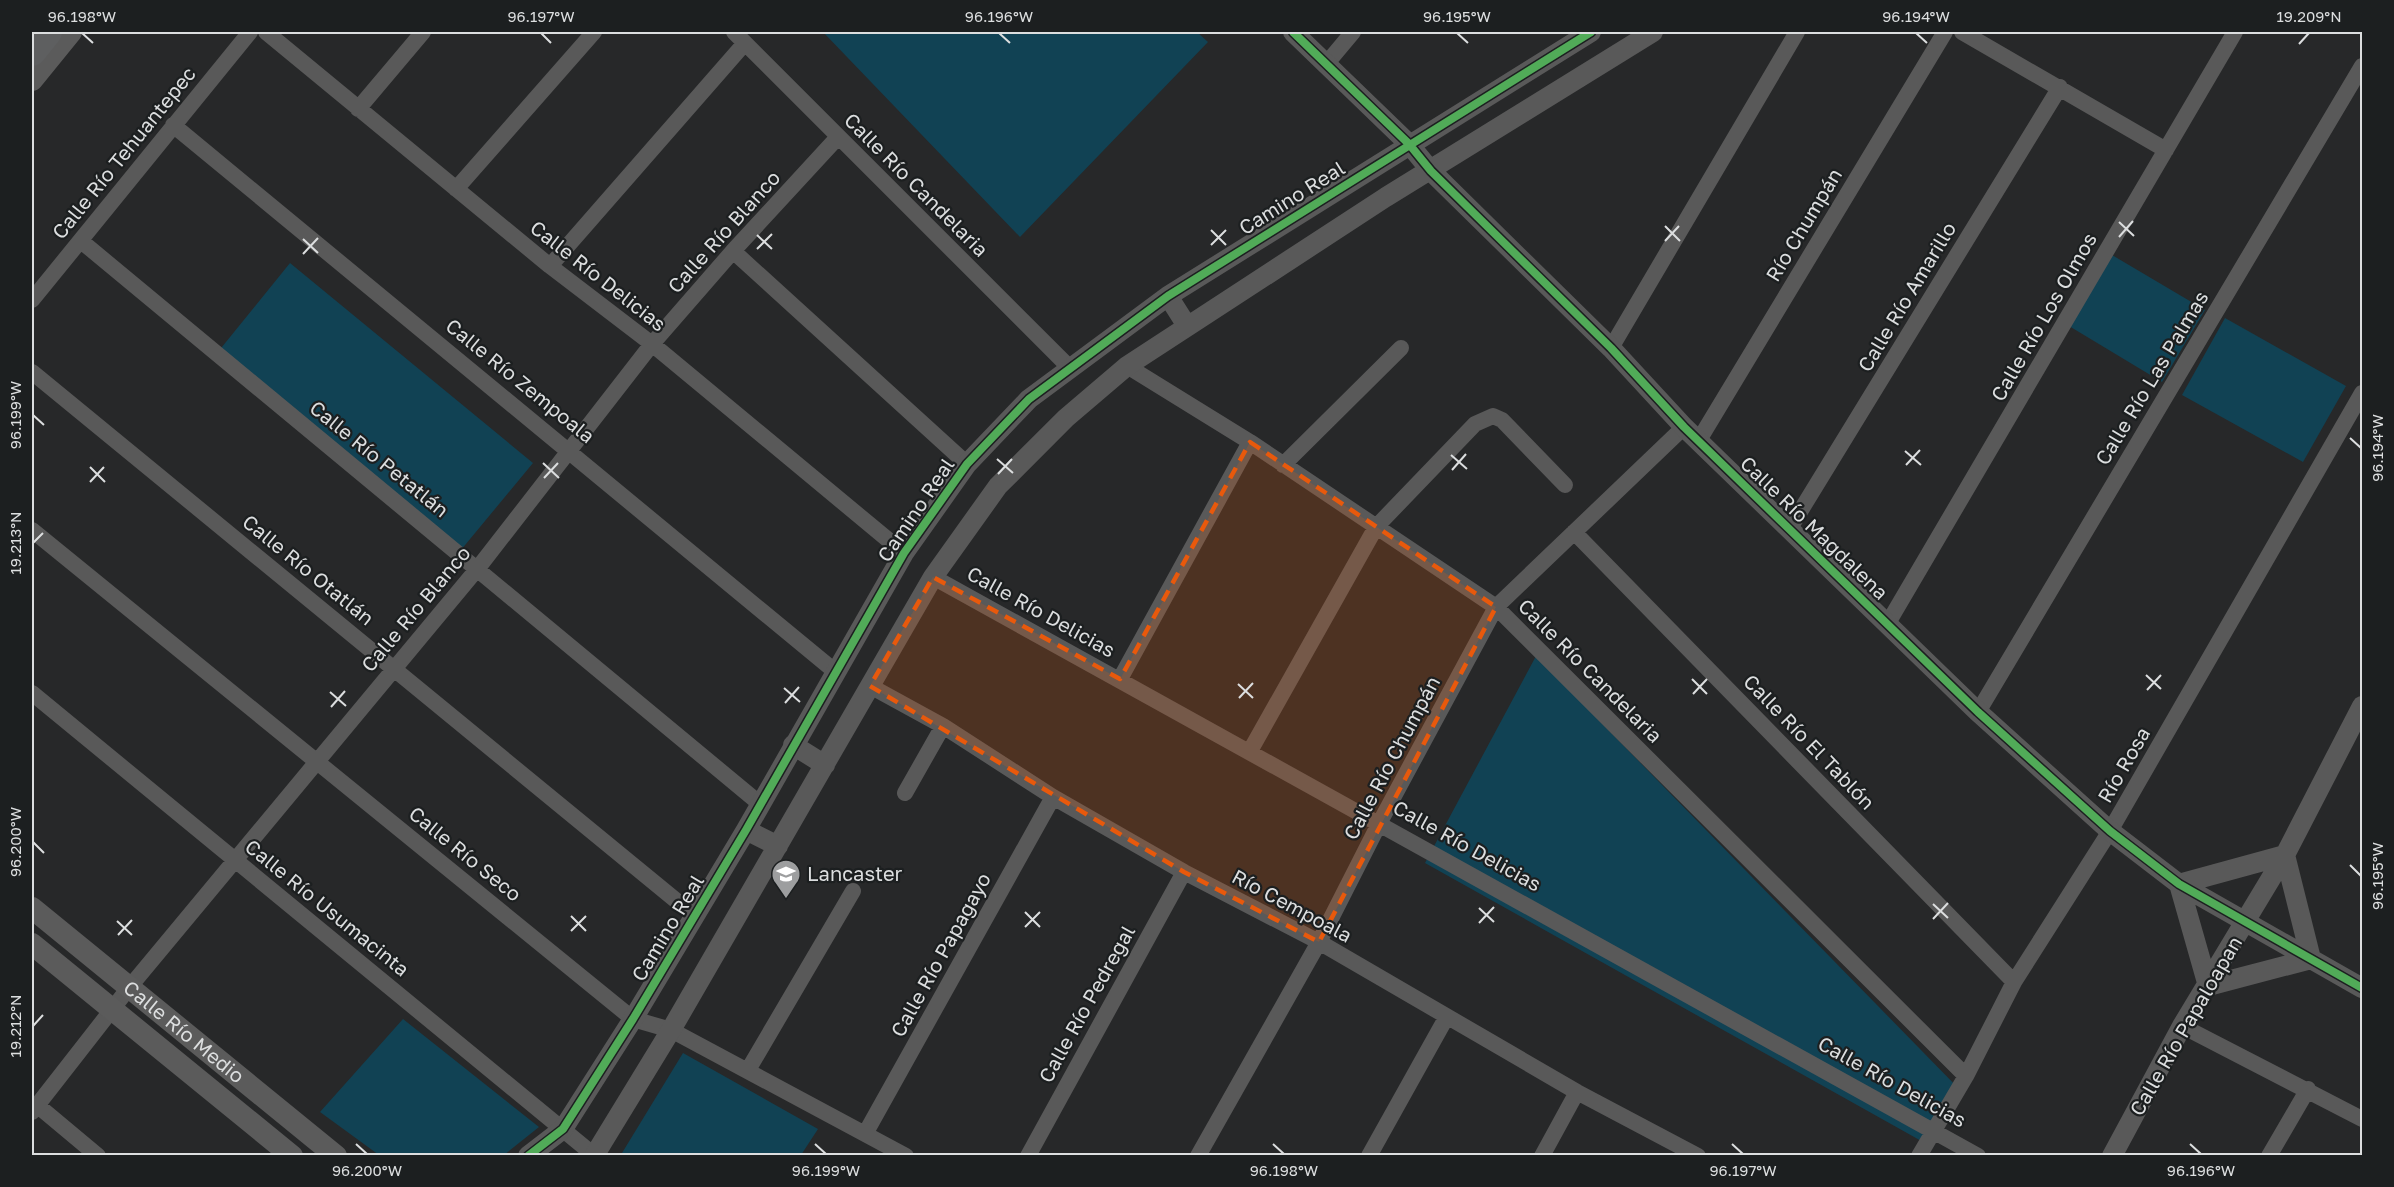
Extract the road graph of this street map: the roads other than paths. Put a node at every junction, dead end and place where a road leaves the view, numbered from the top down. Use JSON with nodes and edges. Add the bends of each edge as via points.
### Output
{"nodes":[{"id":1,"x":48,"y":32,"type":"edge"},
{"id":2,"x":70,"y":32,"type":"edge"},
{"id":3,"x":249,"y":32,"type":"edge"},
{"id":4,"x":266,"y":32,"type":"edge"},
{"id":5,"x":423,"y":32,"type":"edge"},
{"id":6,"x":594,"y":32,"type":"edge"},
{"id":7,"x":1293,"y":32,"type":"edge"},
{"id":8,"x":1353,"y":32,"type":"edge"},
{"id":9,"x":1591,"y":32,"type":"edge"},
{"id":10,"x":1653,"y":32,"type":"edge"},
{"id":11,"x":1797,"y":32,"type":"edge"},
{"id":12,"x":1945,"y":32,"type":"edge"},
{"id":13,"x":1962,"y":32,"type":"edge"},
{"id":14,"x":2230,"y":33,"type":"edge"},
{"id":15,"x":739,"y":37,"type":"edge"},
{"id":16,"x":32,"y":52,"type":"edge"},
{"id":17,"x":1327,"y":63,"type":"junction"},
{"id":18,"x":2362,"y":66,"type":"edge"},
{"id":19,"x":32,"y":80,"type":"edge"},
{"id":20,"x":2060,"y":87,"type":"junction"},
{"id":21,"x":358,"y":109,"type":"junction"},
{"id":22,"x":173,"y":125,"type":"junction"},
{"id":23,"x":838,"y":138,"type":"junction"},
{"id":24,"x":1409,"y":144,"type":"junction"},
{"id":25,"x":2166,"y":150,"type":"junction"},
{"id":26,"x":1431,"y":171,"type":"junction"},
{"id":27,"x":456,"y":189,"type":"junction"},
{"id":28,"x":81,"y":241,"type":"junction"},
{"id":29,"x":733,"y":251,"type":"junction"},
{"id":30,"x":550,"y":266,"type":"junction"},
{"id":31,"x":1168,"y":296,"type":"junction"},
{"id":32,"x":32,"y":300,"type":"edge"},
{"id":33,"x":1187,"y":326,"type":"junction"},
{"id":34,"x":652,"y":344,"type":"junction"},
{"id":35,"x":1401,"y":348,"type":"dead end"},
{"id":36,"x":1611,"y":348,"type":"junction"},
{"id":37,"x":1127,"y":366,"type":"junction"},
{"id":38,"x":1070,"y":368,"type":"junction"},
{"id":39,"x":32,"y":372,"type":"edge"},
{"id":40,"x":2362,"y":393,"type":"edge"},
{"id":41,"x":1684,"y":427,"type":"junction"},
{"id":42,"x":1699,"y":440,"type":"junction"},
{"id":43,"x":1250,"y":442,"type":"junction"},
{"id":44,"x":571,"y":451,"type":"junction"},
{"id":45,"x":967,"y":464,"type":"junction"},
{"id":46,"x":1283,"y":465,"type":"junction"},
{"id":47,"x":1565,"y":485,"type":"dead end"},
{"id":48,"x":1376,"y":527,"type":"junction"},
{"id":49,"x":1790,"y":528,"type":"junction"},
{"id":50,"x":32,"y":530,"type":"edge"},
{"id":51,"x":1574,"y":532,"type":"junction"},
{"id":52,"x":904,"y":553,"type":"junction"},
{"id":53,"x":478,"y":568,"type":"junction"},
{"id":54,"x":933,"y":577,"type":"junction"},
{"id":55,"x":1497,"y":607,"type":"junction"},
{"id":56,"x":1888,"y":623,"type":"junction"},
{"id":57,"x":395,"y":668,"type":"junction"},
{"id":58,"x":837,"y":672,"type":"junction"},
{"id":59,"x":1120,"y":679,"type":"junction"},
{"id":60,"x":870,"y":687,"type":"junction"},
{"id":61,"x":32,"y":693,"type":"edge"},
{"id":62,"x":2361,"y":711,"type":"edge"},
{"id":63,"x":1978,"y":712,"type":"junction"},
{"id":64,"x":943,"y":726,"type":"junction"},
{"id":65,"x":793,"y":745,"type":"junction"},
{"id":66,"x":1250,"y":751,"type":"junction"},
{"id":67,"x":318,"y":760,"type":"junction"},
{"id":68,"x":825,"y":765,"type":"junction"},
{"id":69,"x":904,"y":793,"type":"dead end"},
{"id":70,"x":1053,"y":797,"type":"junction"},
{"id":71,"x":759,"y":803,"type":"junction"},
{"id":72,"x":1380,"y":822,"type":"junction"},
{"id":73,"x":746,"y":830,"type":"junction"},
{"id":74,"x":2110,"y":831,"type":"junction"},
{"id":75,"x":778,"y":846,"type":"junction"},
{"id":76,"x":2285,"y":855,"type":"junction"},
{"id":77,"x":234,"y":859,"type":"junction"},
{"id":78,"x":1184,"y":872,"type":"junction"},
{"id":79,"x":2179,"y":885,"type":"junction"},
{"id":80,"x":853,"y":891,"type":"dead end"},
{"id":81,"x":32,"y":908,"type":"edge"},
{"id":82,"x":695,"y":916,"type":"junction"},
{"id":83,"x":2246,"y":921,"type":"junction"},
{"id":84,"x":1319,"y":942,"type":"junction"},
{"id":85,"x":32,"y":944,"type":"edge"},
{"id":86,"x":2311,"y":959,"type":"junction"},
{"id":87,"x":2014,"y":982,"type":"junction"},
{"id":88,"x":2208,"y":986,"type":"junction"},
{"id":89,"x":2362,"y":988,"type":"edge"},
{"id":90,"x":128,"y":989,"type":"junction"},
{"id":91,"x":112,"y":1010,"type":"junction"},
{"id":92,"x":1446,"y":1018,"type":"junction"},
{"id":93,"x":633,"y":1019,"type":"junction"},
{"id":94,"x":2182,"y":1026,"type":"junction"},
{"id":95,"x":671,"y":1030,"type":"junction"},
{"id":96,"x":748,"y":1070,"type":"junction"},
{"id":97,"x":1966,"y":1076,"type":"junction"},
{"id":98,"x":2308,"y":1089,"type":"junction"},
{"id":99,"x":1577,"y":1092,"type":"junction"},
{"id":100,"x":34,"y":1109,"type":"edge"},
{"id":101,"x":2362,"y":1119,"type":"edge"},
{"id":102,"x":563,"y":1129,"type":"junction"},
{"id":103,"x":1934,"y":1129,"type":"junction"},
{"id":104,"x":866,"y":1134,"type":"junction"},
{"id":105,"x":98,"y":1155,"type":"edge"},
{"id":106,"x":292,"y":1155,"type":"edge"},
{"id":107,"x":336,"y":1155,"type":"edge"},
{"id":108,"x":528,"y":1155,"type":"edge"},
{"id":109,"x":595,"y":1155,"type":"edge"},
{"id":110,"x":906,"y":1155,"type":"edge"},
{"id":111,"x":1028,"y":1155,"type":"edge"},
{"id":112,"x":1197,"y":1155,"type":"edge"},
{"id":113,"x":1369,"y":1155,"type":"edge"},
{"id":114,"x":1542,"y":1155,"type":"edge"},
{"id":115,"x":1698,"y":1155,"type":"edge"},
{"id":116,"x":1920,"y":1155,"type":"edge"},
{"id":117,"x":1978,"y":1155,"type":"edge"},
{"id":118,"x":2112,"y":1155,"type":"edge"},
{"id":119,"x":2269,"y":1155,"type":"edge"}],
"edges":[{"from":1,"to":16,"type":"highway"},
{"from":2,"to":19,"type":"main road"},
{"from":3,"to":22,"type":"street","name":"Calle Río Tehuantepec"},
{"from":4,"to":21,"type":"street","name":"Calle Río Delicias"},
{"from":5,"to":21,"type":"street"},
{"from":6,"to":27,"type":"street"},
{"from":7,"to":17,"type":"street","name":"Calle Río Magdalena"},
{"from":8,"to":17,"type":"street"},
{"from":9,"to":24,"type":"street","name":"Camino Real"},
{"from":10,"to":26,"type":"street"},
{"from":11,"to":36,"type":"street"},
{"from":12,"to":42,"type":"street","name":"Río Chumpán"},
{"from":13,"to":20,"type":"street"},
{"from":14,"to":25,"type":"street","name":"Calle Río Los Olmos"},
{"from":15,"to":23,"type":"street","name":"Calle Río Candelaria"},
{"from":15,"to":30,"type":"street"},
{"from":17,"to":24,"type":"street","name":"Calle Río Magdalena"},
{"from":18,"to":63,"type":"street","name":"Calle Río Las Palmas"},
{"from":20,"to":25,"type":"street"},
{"from":20,"to":49,"type":"street","name":"Calle Río Amarillo"},
{"from":21,"to":27,"type":"street","name":"Calle Río Delicias"},
{"from":22,"to":28,"type":"street","name":"Calle Río Tehuantepec"},
{"from":22,"to":44,"type":"street","name":"Calle Río Zempoala"},
{"from":23,"to":29,"type":"street","name":"Calle Río Blanco"},
{"from":23,"to":38,"type":"street","name":"Calle Río Candelaria"},
{"from":24,"to":26,"type":"street","name":"Calle Río Magdalena"},
{"from":24,"to":31,"type":"street","name":"Camino Real"},
{"from":25,"to":56,"type":"street","name":"Calle Río Los Olmos"},
{"from":26,"to":33,"type":"street"},
{"from":26,"to":36,"type":"street","name":"Calle Río Magdalena"},
{"from":27,"to":30,"type":"street","name":"Calle Río Delicias"},
{"from":28,"to":32,"type":"street","name":"Calle Río Tehuantepec"},
{"from":28,"to":53,"type":"street","name":"Calle Río Petatlán"},
{"from":29,"to":34,"type":"street","name":"Calle Río Blanco"},
{"from":29,"to":45,"type":"street"},
{"from":30,"to":34,"type":"street","name":"Calle Río Delicias"},
{"from":31,"to":33,"type":"street"},
{"from":31,"to":38,"type":"street","name":"Camino Real"},
{"from":33,"to":37,"type":"street"},
{"from":34,"to":44,"type":"street","name":"Calle Río Blanco"},
{"from":34,"to":52,"type":"street","name":"Calle Río Delicias"},
{"from":35,"to":46,"type":"street"},
{"from":36,"to":41,"type":"street","name":"Calle Río Magdalena"},
{"from":37,"to":43,"type":"street","name":"Calle Río Candelaria"},
{"from":37,"to":54,"type":"street","via":[[1066,418],[998,486]]},
{"from":38,"to":45,"type":"street","name":"Camino Real","via":[[1029,399]]},
{"from":39,"to":57,"type":"street","name":"Calle Río Otatlán"},
{"from":40,"to":74,"type":"street","name":"Río Rosa"},
{"from":41,"to":42,"type":"street","name":"Calle Río Magdalena"},
{"from":41,"to":51,"type":"street","name":"Calle Río Chumpán"},
{"from":42,"to":49,"type":"street","name":"Calle Río Magdalena"},
{"from":43,"to":46,"type":"street","name":"Calle Río Candelaria"},
{"from":43,"to":59,"type":"street"},
{"from":44,"to":53,"type":"street","name":"Calle Río Blanco"},
{"from":44,"to":58,"type":"street","name":"Calle Río Zempoala"},
{"from":45,"to":52,"type":"street","name":"Camino Real"},
{"from":46,"to":48,"type":"street","name":"Calle Río Candelaria"},
{"from":47,"to":48,"type":"street","via":[[1510,425],[1493,416],[1475,424]]},
{"from":48,"to":55,"type":"street","name":"Calle Río Candelaria"},
{"from":48,"to":66,"type":"street"},
{"from":49,"to":56,"type":"street","name":"Calle Río Magdalena"},
{"from":50,"to":67,"type":"street","name":"Calle Río Seco"},
{"from":51,"to":55,"type":"street","name":"Calle Río Chumpán"},
{"from":51,"to":87,"type":"street","name":"Calle Río El Tablón"},
{"from":52,"to":58,"type":"street","name":"Camino Real"},
{"from":53,"to":57,"type":"street","name":"Calle Río Blanco"},
{"from":53,"to":71,"type":"street","name":"Calle Río Petatlán"},
{"from":54,"to":59,"type":"street","name":"Calle Río Delicias"},
{"from":54,"to":60,"type":"street"},
{"from":55,"to":72,"type":"street","name":"Calle Río Chumpán"},
{"from":55,"to":97,"type":"street","name":"Calle Río Candelaria"},
{"from":56,"to":63,"type":"street","name":"Calle Río Magdalena"},
{"from":57,"to":67,"type":"street","name":"Calle Río Blanco"},
{"from":57,"to":82,"type":"street","name":"Calle Río Otatlán"},
{"from":58,"to":65,"type":"street","name":"Camino Real"},
{"from":59,"to":66,"type":"street","name":"Calle Río Delicias"},
{"from":60,"to":64,"type":"street","name":"Río Cempoala"},
{"from":60,"to":68,"type":"street"},
{"from":61,"to":77,"type":"street","name":"Calle Río Usumacinta"},
{"from":62,"to":76,"type":"street","name":"Calle Río Papaloapan"},
{"from":63,"to":74,"type":"street","name":"Calle Río Magdalena"},
{"from":64,"to":69,"type":"street"},
{"from":64,"to":70,"type":"street","name":"Río Cempoala"},
{"from":65,"to":68,"type":"street"},
{"from":65,"to":71,"type":"street","name":"Camino Real"},
{"from":66,"to":72,"type":"street","name":"Calle Río Delicias"},
{"from":67,"to":77,"type":"street","name":"Calle Río Blanco"},
{"from":67,"to":93,"type":"street","name":"Calle Río Seco"},
{"from":68,"to":75,"type":"street"},
{"from":70,"to":78,"type":"street","name":"Río Cempoala"},
{"from":70,"to":104,"type":"street","name":"Calle Río Papagayo"},
{"from":71,"to":73,"type":"street","name":"Camino Real"},
{"from":72,"to":84,"type":"street","name":"Calle Río Chumpán"},
{"from":72,"to":103,"type":"street","name":"Calle Río Delicias"},
{"from":73,"to":75,"type":"street"},
{"from":73,"to":82,"type":"street","name":"Camino Real"},
{"from":74,"to":79,"type":"street","name":"Calle Río Magdalena"},
{"from":74,"to":87,"type":"street","name":"Río Rosa"},
{"from":75,"to":95,"type":"street"},
{"from":76,"to":79,"type":"street"},
{"from":76,"to":83,"type":"street","name":"Calle Río Papaloapan"},
{"from":76,"to":86,"type":"street"},
{"from":77,"to":90,"type":"street","name":"Calle Río Blanco"},
{"from":77,"to":102,"type":"street","name":"Calle Río Usumacinta"},
{"from":78,"to":84,"type":"street","name":"Río Cempoala"},
{"from":78,"to":111,"type":"street","name":"Calle Río Pedregal"},
{"from":79,"to":83,"type":"street","name":"Calle Río Magdalena"},
{"from":79,"to":88,"type":"street"},
{"from":80,"to":96,"type":"street"},
{"from":81,"to":90,"type":"main road","name":"Calle Río Medio"},
{"from":82,"to":93,"type":"street","name":"Camino Real"},
{"from":83,"to":86,"type":"street","name":"Calle Río Magdalena"},
{"from":83,"to":88,"type":"street","name":"Calle Río Papaloapan"},
{"from":84,"to":92,"type":"street","name":"Río Cempoala"},
{"from":84,"to":112,"type":"street","name":"Calle Río Chumpán"},
{"from":85,"to":91,"type":"main road","name":"Calle Río Medio"},
{"from":86,"to":88,"type":"street"},
{"from":86,"to":89,"type":"street","name":"Calle Río Magdalena"},
{"from":87,"to":97,"type":"street","name":"Río Rosa"},
{"from":88,"to":94,"type":"street","name":"Calle Río Papaloapan"},
{"from":90,"to":91,"type":"street","name":"Calle Río Blanco"},
{"from":90,"to":107,"type":"main road","name":"Calle Río Medio"},
{"from":91,"to":100,"type":"street","name":"Calle Río Blanco"},
{"from":91,"to":106,"type":"main road","name":"Calle Río Medio"},
{"from":92,"to":99,"type":"street","name":"Río Cempoala"},
{"from":92,"to":113,"type":"street"},
{"from":93,"to":95,"type":"street","name":"Calle Río Seco"},
{"from":93,"to":102,"type":"street","name":"Camino Real"},
{"from":94,"to":98,"type":"street"},
{"from":94,"to":118,"type":"street","name":"Calle Río Papaloapan"},
{"from":95,"to":96,"type":"street","name":"Calle Río Seco"},
{"from":95,"to":109,"type":"street"},
{"from":96,"to":104,"type":"street","name":"Calle Río Seco"},
{"from":97,"to":103,"type":"street","name":"Río Rosa"},
{"from":98,"to":101,"type":"street"},
{"from":98,"to":119,"type":"street"},
{"from":99,"to":114,"type":"street"},
{"from":99,"to":115,"type":"street","name":"Río Cempoala"},
{"from":100,"to":105,"type":"street"},
{"from":102,"to":108,"type":"street","name":"Camino Real"},
{"from":102,"to":109,"type":"street","name":"Calle Río Usumacinta"},
{"from":103,"to":116,"type":"street","name":"Río Rosa"},
{"from":103,"to":117,"type":"street","name":"Calle Río Delicias"},
{"from":104,"to":110,"type":"street","name":"Calle Río Seco"}]}
